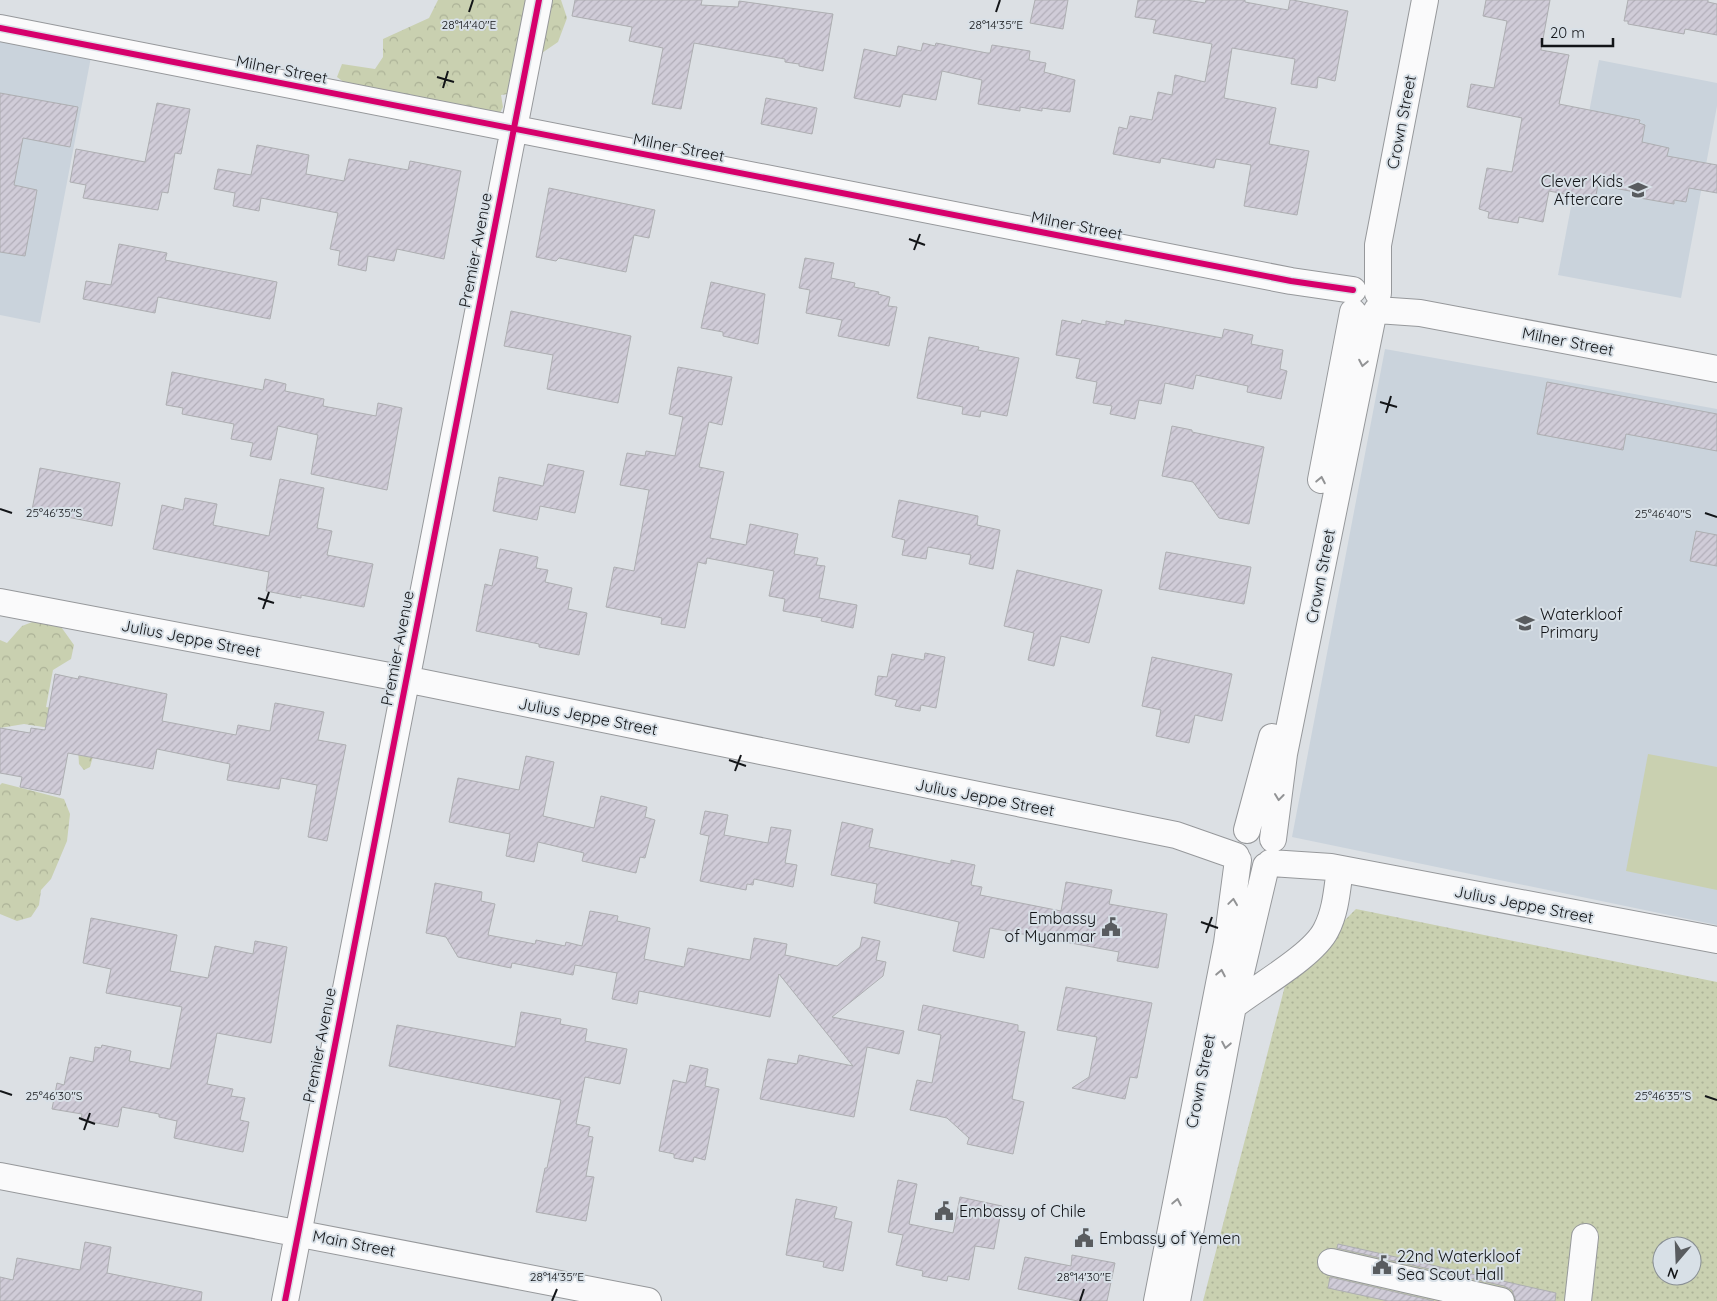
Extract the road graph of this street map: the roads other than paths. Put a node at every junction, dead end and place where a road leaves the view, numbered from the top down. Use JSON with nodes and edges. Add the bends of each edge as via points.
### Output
{"nodes":[{"id":1,"x":539,"y":0,"type":"edge"},
{"id":2,"x":1425,"y":0,"type":"edge"},
{"id":3,"x":0,"y":28,"type":"edge"},
{"id":4,"x":513,"y":129,"type":"junction"},
{"id":5,"x":1365,"y":301,"type":"junction"},
{"id":6,"x":1717,"y":369,"type":"edge"},
{"id":7,"x":0,"y":602,"type":"edge"},
{"id":8,"x":405,"y":679,"type":"junction"},
{"id":9,"x":1277,"y":753,"type":"junction"},
{"id":10,"x":1240,"y":845,"type":"junction"},
{"id":11,"x":1271,"y":853,"type":"junction"},
{"id":12,"x":1335,"y":868,"type":"junction"},
{"id":13,"x":1717,"y":940,"type":"edge"},
{"id":14,"x":1237,"y":945,"type":"junction"},
{"id":15,"x":1224,"y":1004,"type":"junction"},
{"id":16,"x":0,"y":1176,"type":"edge"},
{"id":17,"x":297,"y":1232,"type":"junction"},
{"id":18,"x":1585,"y":1237,"type":"dead end"},
{"id":19,"x":1332,"y":1262,"type":"dead end"},
{"id":20,"x":1174,"y":1283,"type":"edge"},
{"id":21,"x":285,"y":1301,"type":"edge"},
{"id":22,"x":648,"y":1301,"type":"edge"},
{"id":23,"x":1157,"y":1301,"type":"edge"},
{"id":24,"x":1501,"y":1301,"type":"edge"},
{"id":25,"x":1578,"y":1301,"type":"edge"}],
"edges":[{"from":1,"to":4,"type":"street","name":"Premier Avenue"},
{"from":2,"to":5,"type":"street","name":"Crown Street"},
{"from":3,"to":4,"type":"street","name":"Milner Street"},
{"from":4,"to":5,"type":"street","name":"Milner Street","via":[[1291,281]]},
{"from":4,"to":8,"type":"street","name":"Premier Avenue"},
{"from":5,"to":6,"type":"street","name":"Milner Street"},
{"from":5,"to":9,"type":"street","name":"Crown Street"},
{"from":7,"to":8,"type":"street","name":"Julius Jeppe Street"},
{"from":8,"to":10,"type":"street","name":"Julius Jeppe Street","via":[[1176,835]]},
{"from":8,"to":17,"type":"street","name":"Premier Avenue"},
{"from":9,"to":10,"type":"street","name":"Crown Street"},
{"from":9,"to":11,"type":"street","name":"Crown Street","one_way":true},
{"from":10,"to":11,"type":"street","via":[[1251,869]]},
{"from":10,"to":11,"type":"street","via":[[1262,829]]},
{"from":14,"to":10,"type":"street","name":"Crown Street","one_way":true},
{"from":11,"to":12,"type":"street","name":"Julius Jeppe Street"},
{"from":11,"to":14,"type":"street","name":"Crown Street"},
{"from":12,"to":13,"type":"street","name":"Julius Jeppe Street"},
{"from":12,"to":15,"type":"street","via":[[1332,914],[1321,938],[1292,963]]},
{"from":14,"to":15,"type":"street","name":"Crown Street"},
{"from":15,"to":20,"type":"street","name":"Crown Street"},
{"from":16,"to":17,"type":"street","name":"Main Street"},
{"from":17,"to":21,"type":"street","name":"Premier Avenue"},
{"from":17,"to":22,"type":"street","name":"Main Street"},
{"from":18,"to":25,"type":"street"},
{"from":19,"to":24,"type":"street"},
{"from":20,"to":23,"type":"street","name":"Crown Street"}]}
